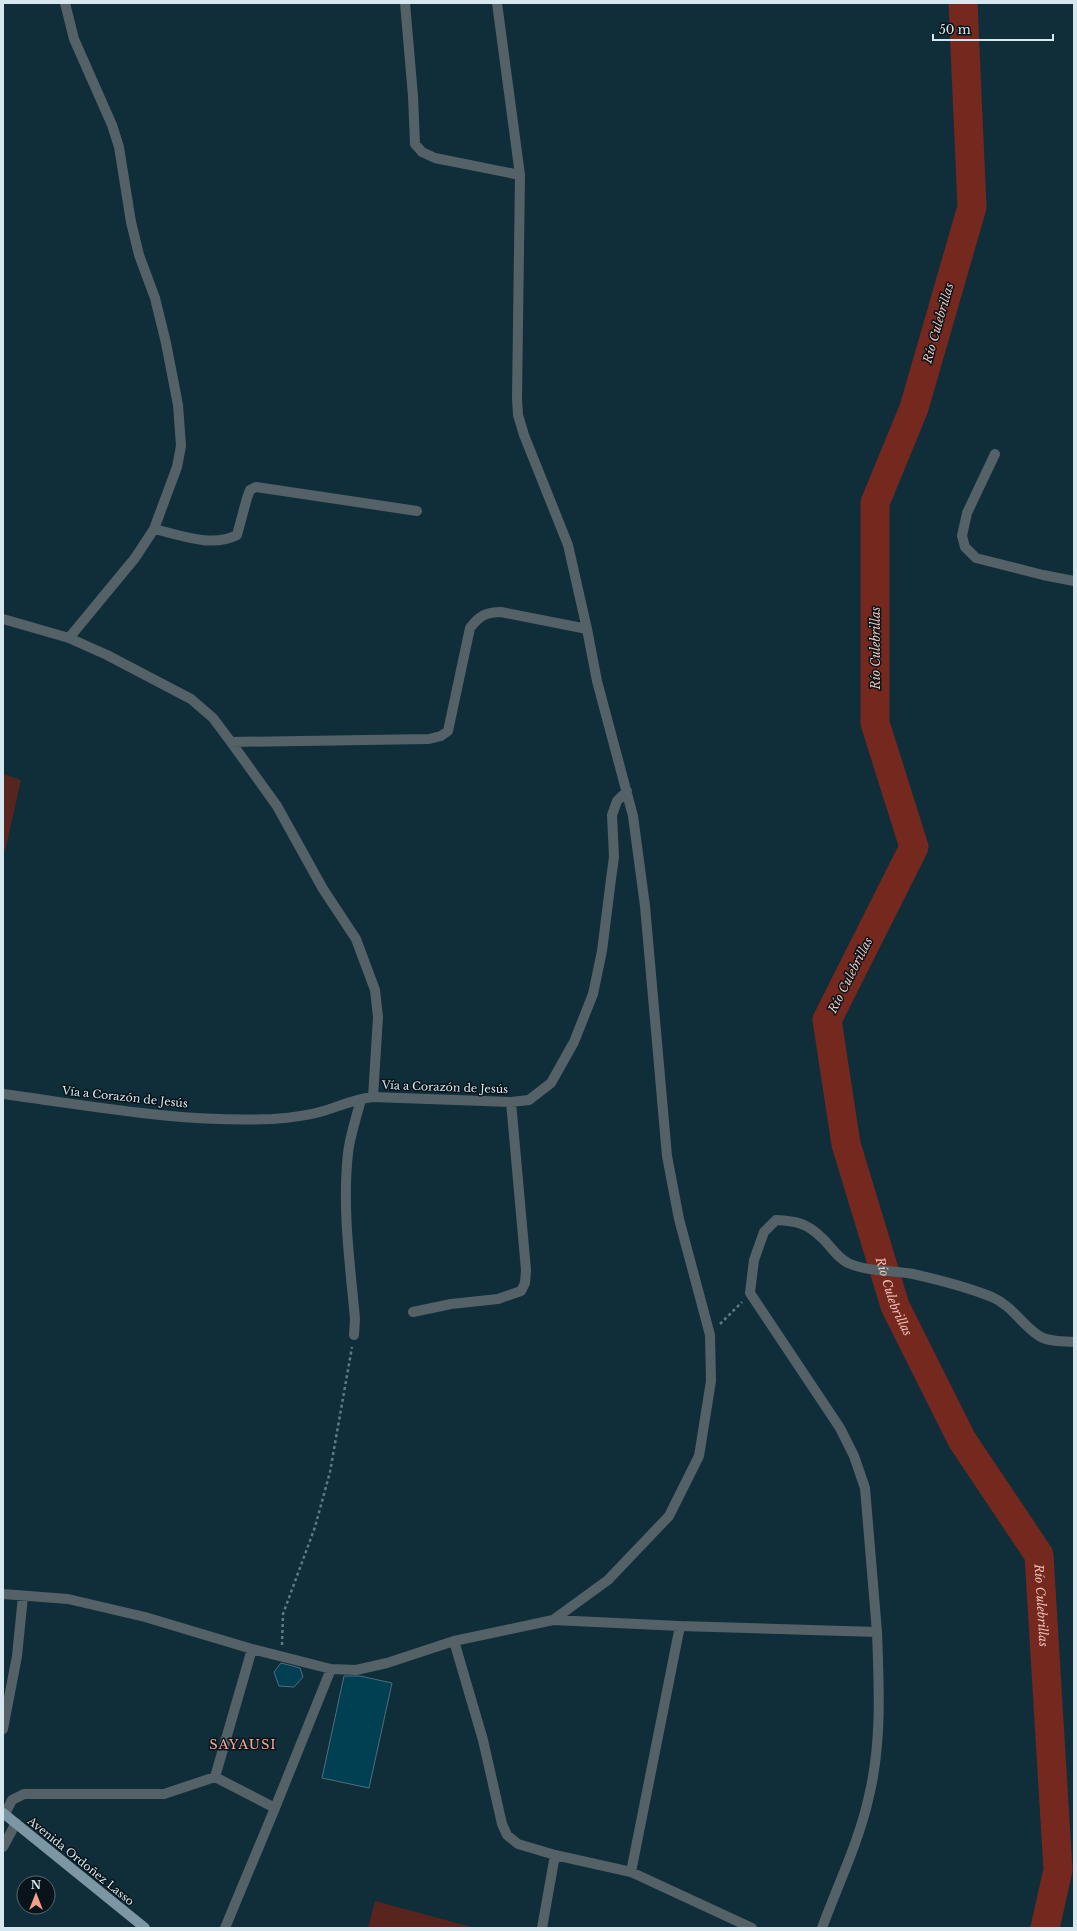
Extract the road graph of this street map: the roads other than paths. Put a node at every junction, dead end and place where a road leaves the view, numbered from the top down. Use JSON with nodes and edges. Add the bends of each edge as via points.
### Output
{"nodes":[{"id":1,"x":65,"y":3,"type":"edge"},
{"id":2,"x":405,"y":3,"type":"edge"},
{"id":3,"x":497,"y":3,"type":"edge"},
{"id":4,"x":520,"y":176,"type":"junction"},
{"id":5,"x":995,"y":454,"type":"dead end"},
{"id":6,"x":418,"y":511,"type":"dead end"},
{"id":7,"x":154,"y":529,"type":"junction"},
{"id":8,"x":1074,"y":580,"type":"edge"},
{"id":9,"x":3,"y":619,"type":"edge"},
{"id":10,"x":587,"y":629,"type":"junction"},
{"id":11,"x":69,"y":638,"type":"junction"},
{"id":12,"x":231,"y":742,"type":"junction"},
{"id":13,"x":627,"y":791,"type":"junction"},
{"id":14,"x":3,"y":1094,"type":"edge"},
{"id":15,"x":373,"y":1097,"type":"junction"},
{"id":16,"x":361,"y":1099,"type":"junction"},
{"id":17,"x":511,"y":1102,"type":"junction"},
{"id":18,"x":413,"y":1312,"type":"dead end"},
{"id":19,"x":354,"y":1335,"type":"road end"},
{"id":20,"x":1074,"y":1342,"type":"edge"},
{"id":21,"x":3,"y":1594,"type":"edge"},
{"id":22,"x":23,"y":1596,"type":"junction"},
{"id":23,"x":553,"y":1620,"type":"junction"},
{"id":24,"x":680,"y":1626,"type":"junction"},
{"id":25,"x":877,"y":1632,"type":"junction"},
{"id":26,"x":454,"y":1641,"type":"junction"},
{"id":27,"x":252,"y":1649,"type":"junction"},
{"id":28,"x":331,"y":1669,"type":"junction"},
{"id":29,"x":3,"y":1729,"type":"edge"},
{"id":30,"x":215,"y":1777,"type":"junction"},
{"id":31,"x":275,"y":1808,"type":"junction"},
{"id":32,"x":4,"y":1814,"type":"edge"},
{"id":33,"x":16,"y":1823,"type":"junction"},
{"id":34,"x":3,"y":1848,"type":"edge"},
{"id":35,"x":555,"y":1855,"type":"junction"},
{"id":36,"x":631,"y":1872,"type":"junction"},
{"id":37,"x":145,"y":1928,"type":"edge"},
{"id":38,"x":225,"y":1928,"type":"edge"},
{"id":39,"x":542,"y":1928,"type":"edge"},
{"id":40,"x":752,"y":1928,"type":"edge"},
{"id":41,"x":822,"y":1928,"type":"edge"}],
"edges":[{"from":1,"to":7,"type":"street","via":[[74,39],[112,124],[119,147],[131,222],[139,255],[155,298],[178,405],[181,446],[177,467]]},
{"from":2,"to":4,"type":"street","via":[[415,144],[422,152],[435,158]]},
{"from":3,"to":4,"type":"street"},
{"from":4,"to":10,"type":"street","via":[[518,415],[568,545]]},
{"from":5,"to":8,"type":"street","via":[[967,513],[962,536],[965,548],[976,558]]},
{"from":6,"to":7,"type":"street","via":[[256,487],[250,490],[237,535],[228,540],[212,541]]},
{"from":7,"to":11,"type":"street","via":[[135,558]]},
{"from":9,"to":11,"type":"street"},
{"from":10,"to":12,"type":"street","via":[[501,612],[489,612],[477,619],[470,628],[448,731],[441,736],[429,739]]},
{"from":10,"to":13,"type":"street","via":[[597,682]]},
{"from":11,"to":12,"type":"street","via":[[191,699],[213,718]]},
{"from":12,"to":15,"type":"street","via":[[277,806],[323,889],[356,939],[375,990],[378,1017]]},
{"from":13,"to":17,"type":"street","name":"Vía a Corazón de Jesús","via":[[616,801],[612,815],[614,857],[602,951],[593,994],[574,1042],[551,1084],[529,1100]]},
{"from":13,"to":23,"type":"street","via":[[633,816],[645,906],[667,1156],[679,1219],[710,1335],[711,1381],[700,1456],[669,1516],[608,1580]]},
{"from":14,"to":16,"type":"street","name":"Vía a Corazón de Jesús","via":[[207,1118],[273,1118],[319,1112]]},
{"from":15,"to":16,"type":"street","name":"Vía a Corazón de Jesús"},
{"from":15,"to":17,"type":"street","name":"Vía a Corazón de Jesús"},
{"from":16,"to":19,"type":"street","via":[[348,1151],[345,1193],[355,1319]]},
{"from":17,"to":18,"type":"street","via":[[525,1283],[521,1291],[498,1300],[451,1304]]},
{"from":20,"to":25,"type":"street","via":[[1041,1337],[1015,1312],[994,1298],[968,1288],[913,1274],[860,1268],[846,1262],[833,1253],[822,1238],[799,1222],[776,1220],[764,1232],[754,1260],[750,1293],[840,1428],[854,1456],[865,1488]]},
{"from":21,"to":22,"type":"street"},
{"from":22,"to":27,"type":"street","via":[[68,1599],[144,1617]]},
{"from":22,"to":29,"type":"street","via":[[17,1656]]},
{"from":23,"to":24,"type":"street"},
{"from":23,"to":26,"type":"street"},
{"from":24,"to":25,"type":"street"},
{"from":24,"to":36,"type":"street"},
{"from":25,"to":41,"type":"street","via":[[878,1739],[869,1796],[850,1859]]},
{"from":26,"to":28,"type":"street","via":[[387,1663],[356,1670]]},
{"from":26,"to":35,"type":"street","via":[[507,1835],[518,1844]]},
{"from":27,"to":28,"type":"street"},
{"from":27,"to":30,"type":"street"},
{"from":28,"to":31,"type":"street"},
{"from":30,"to":31,"type":"street"},
{"from":30,"to":32,"type":"street","via":[[164,1794],[24,1794],[12,1800]]},
{"from":31,"to":38,"type":"street"},
{"from":32,"to":33,"type":"main road","name":"Avenida Ordoñez Lasso"},
{"from":33,"to":34,"type":"street"},
{"from":33,"to":37,"type":"main road","name":"Avenida Ordoñez Lasso"},
{"from":35,"to":36,"type":"street"},
{"from":35,"to":39,"type":"street"},
{"from":36,"to":40,"type":"street"}]}
